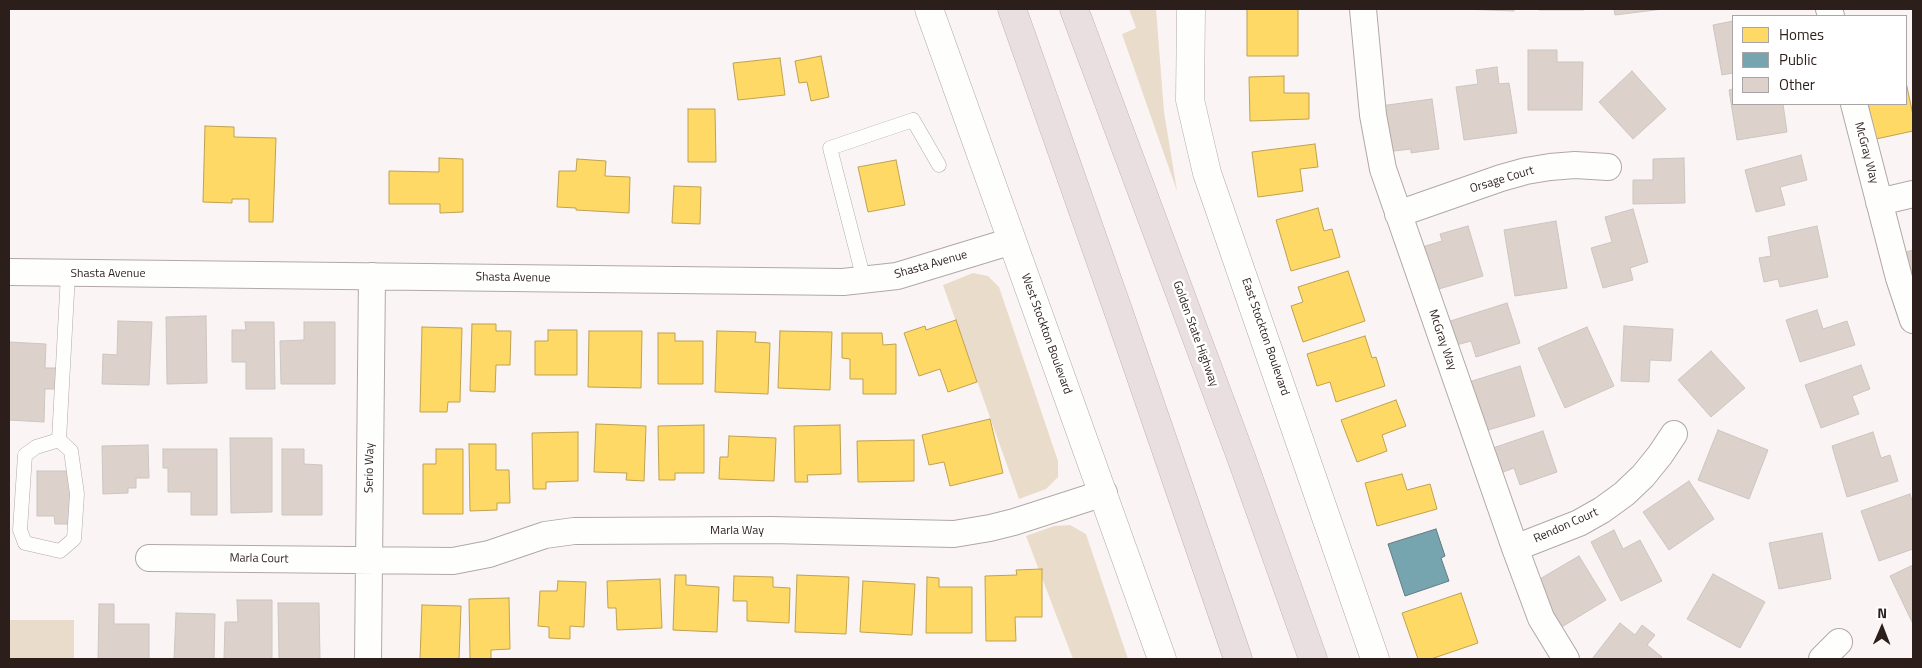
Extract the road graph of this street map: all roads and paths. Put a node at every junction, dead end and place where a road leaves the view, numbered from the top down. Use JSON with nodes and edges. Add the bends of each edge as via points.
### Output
{"nodes":[{"id":1,"x":929,"y":9,"type":"edge"},
{"id":2,"x":1012,"y":9,"type":"edge"},
{"id":3,"x":1074,"y":9,"type":"edge"},
{"id":4,"x":1191,"y":9,"type":"edge"},
{"id":5,"x":1363,"y":9,"type":"edge"},
{"id":6,"x":1854,"y":105,"type":"edge"},
{"id":7,"x":939,"y":165,"type":"dead end"},
{"id":8,"x":1608,"y":167,"type":"dead end"},
{"id":9,"x":1913,"y":194,"type":"edge"},
{"id":10,"x":1879,"y":202,"type":"junction"},
{"id":11,"x":1398,"y":214,"type":"junction"},
{"id":12,"x":1012,"y":241,"type":"junction"},
{"id":13,"x":9,"y":272,"type":"edge"},
{"id":14,"x":68,"y":274,"type":"junction"},
{"id":15,"x":372,"y":276,"type":"junction"},
{"id":16,"x":864,"y":280,"type":"junction"},
{"id":17,"x":1913,"y":320,"type":"edge"},
{"id":18,"x":1674,"y":434,"type":"dead end"},
{"id":19,"x":58,"y":440,"type":"junction"},
{"id":20,"x":1104,"y":493,"type":"junction"},
{"id":21,"x":1515,"y":548,"type":"junction"},
{"id":22,"x":149,"y":558,"type":"dead end"},
{"id":23,"x":369,"y":561,"type":"junction"},
{"id":24,"x":368,"y":659,"type":"edge"},
{"id":25,"x":1162,"y":659,"type":"edge"},
{"id":26,"x":1238,"y":659,"type":"edge"},
{"id":27,"x":1314,"y":659,"type":"edge"},
{"id":28,"x":1375,"y":659,"type":"edge"},
{"id":29,"x":1566,"y":659,"type":"edge"}],
"edges":[{"from":1,"to":12,"type":"street","name":"West Stockton Boulevard"},
{"from":2,"to":26,"type":"highway"},
{"from":3,"to":27,"type":"highway","name":"Golden State Highway"},
{"from":4,"to":28,"type":"street","name":"East Stockton Boulevard","via":[[1190,100],[1207,173]]},
{"from":5,"to":11,"type":"street","name":"McGray Way","via":[[1377,142]]},
{"from":6,"to":10,"type":"street","name":"McGray Way"},
{"from":7,"to":16,"type":"lane","via":[[913,120],[830,148]]},
{"from":8,"to":11,"type":"street","name":"Orsage Court","via":[[1575,165],[1526,171]]},
{"from":9,"to":10,"type":"street"},
{"from":10,"to":17,"type":"street","name":"McGray Way"},
{"from":11,"to":21,"type":"street","name":"McGray Way"},
{"from":12,"to":16,"type":"street","name":"Shasta Avenue","via":[[897,276]]},
{"from":12,"to":20,"type":"street","name":"West Stockton Boulevard"},
{"from":13,"to":14,"type":"street","name":"Shasta Avenue"},
{"from":14,"to":15,"type":"street","name":"Shasta Avenue"},
{"from":14,"to":19,"type":"lane"},
{"from":15,"to":16,"type":"street","name":"Shasta Avenue"},
{"from":15,"to":23,"type":"street","name":"Serio Way"},
{"from":18,"to":21,"type":"street","name":"Rendon Court","via":[[1643,476],[1602,510],[1571,527]]},
{"from":19,"to":19,"type":"lane","via":[[71,451],[77,494],[74,539],[60,551],[25,543],[20,530],[25,455],[36,446]]},
{"from":20,"to":23,"type":"street","name":"Marla Way","via":[[998,526],[954,534],[770,530],[574,531],[545,535],[489,554],[453,561]]},
{"from":20,"to":25,"type":"street","name":"West Stockton Boulevard"},
{"from":21,"to":29,"type":"street","name":"McGray Way","via":[[1541,618]]},
{"from":22,"to":23,"type":"street","name":"Marla Court"},
{"from":23,"to":24,"type":"street","name":"Serio Way"}]}
